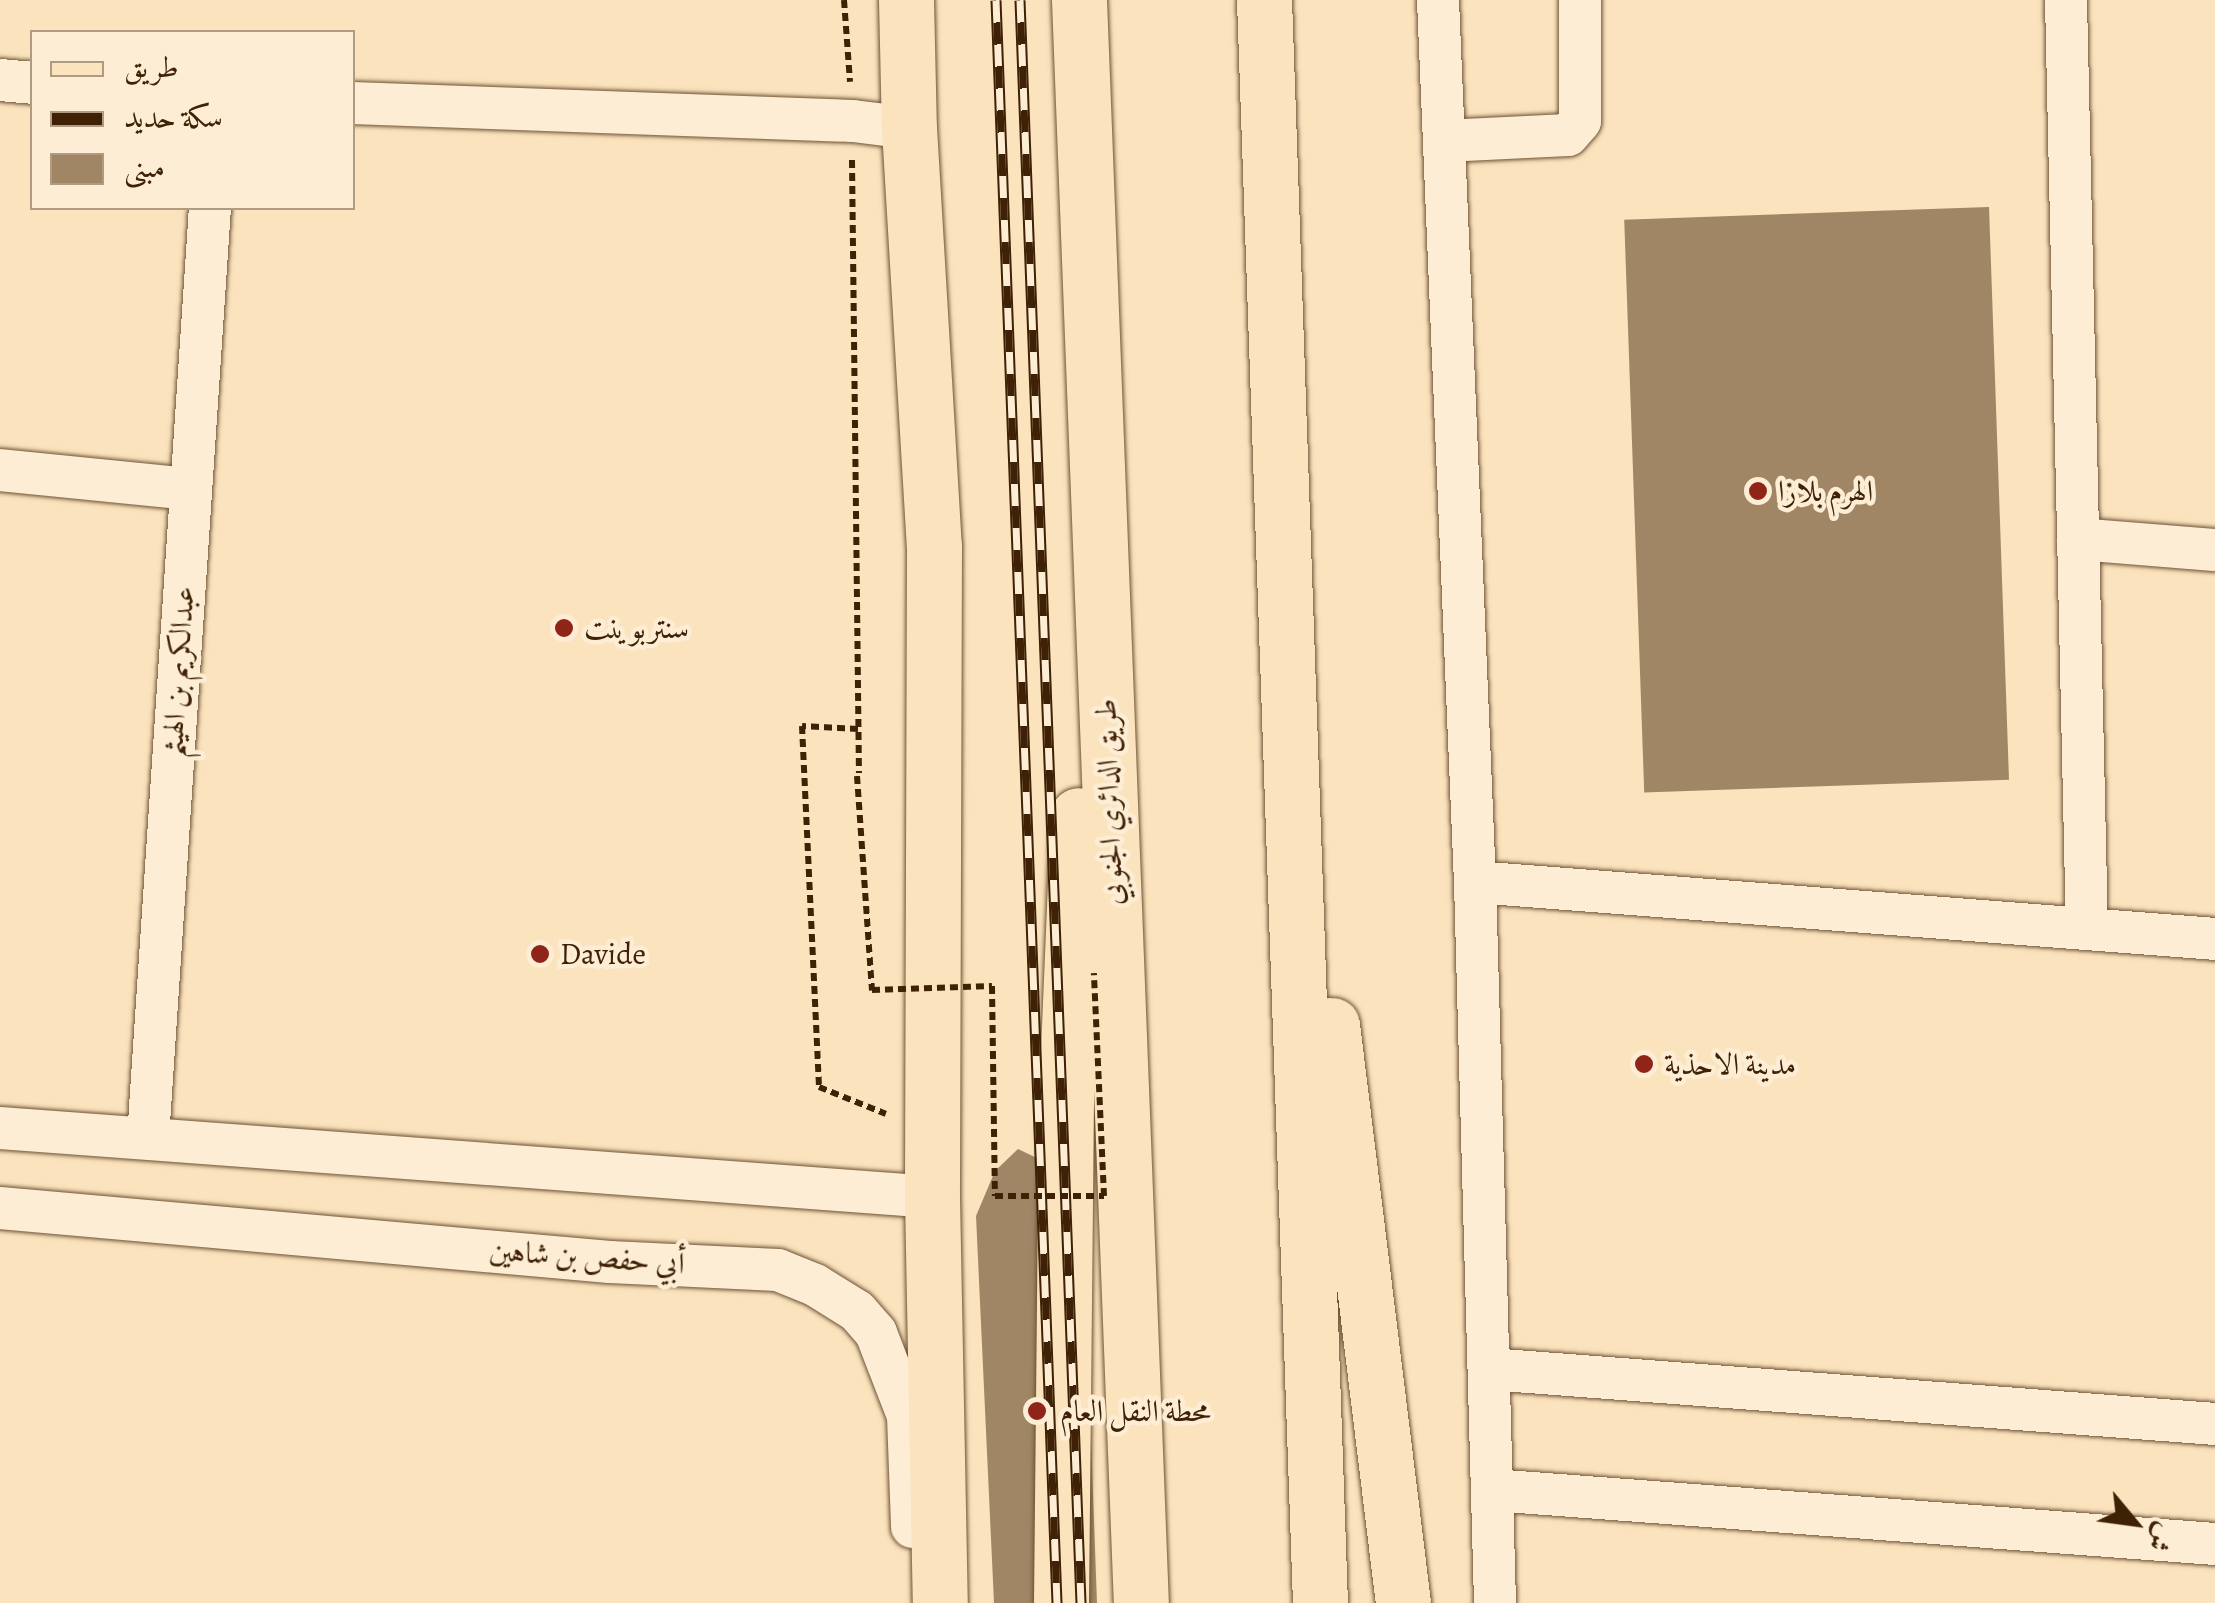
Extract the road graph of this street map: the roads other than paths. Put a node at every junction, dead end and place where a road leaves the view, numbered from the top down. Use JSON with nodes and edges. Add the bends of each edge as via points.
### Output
{"nodes":[{"id":1,"x":906,"y":0,"type":"edge"},
{"id":2,"x":1079,"y":0,"type":"edge"},
{"id":3,"x":1264,"y":0,"type":"edge"},
{"id":4,"x":1438,"y":0,"type":"edge"},
{"id":5,"x":1580,"y":0,"type":"edge"},
{"id":6,"x":2066,"y":0,"type":"edge"},
{"id":7,"x":0,"y":80,"type":"edge"},
{"id":8,"x":30,"y":83,"type":"edge"},
{"id":9,"x":355,"y":103,"type":"edge"},
{"id":10,"x":908,"y":128,"type":"junction"},
{"id":11,"x":1444,"y":141,"type":"junction"},
{"id":12,"x":210,"y":210,"type":"edge"},
{"id":13,"x":1094,"y":422,"type":"junction"},
{"id":14,"x":0,"y":470,"type":"edge"},
{"id":15,"x":190,"y":489,"type":"junction"},
{"id":16,"x":2078,"y":540,"type":"junction"},
{"id":17,"x":2215,"y":550,"type":"edge"},
{"id":18,"x":1287,"y":659,"type":"junction"},
{"id":19,"x":1475,"y":882,"type":"junction"},
{"id":20,"x":2087,"y":930,"type":"junction"},
{"id":21,"x":2215,"y":939,"type":"edge"},
{"id":22,"x":0,"y":1128,"type":"edge"},
{"id":23,"x":148,"y":1138,"type":"junction"},
{"id":24,"x":932,"y":1198,"type":"junction"},
{"id":25,"x":0,"y":1208,"type":"edge"},
{"id":26,"x":1489,"y":1370,"type":"junction"},
{"id":27,"x":2215,"y":1424,"type":"edge"},
{"id":28,"x":1492,"y":1490,"type":"junction"},
{"id":29,"x":2215,"y":1544,"type":"edge"},
{"id":30,"x":930,"y":1603,"type":"edge"},
{"id":31,"x":940,"y":1603,"type":"edge"},
{"id":32,"x":1062,"y":1603,"type":"edge"},
{"id":33,"x":1141,"y":1603,"type":"edge"},
{"id":34,"x":1320,"y":1603,"type":"edge"},
{"id":35,"x":1403,"y":1603,"type":"edge"},
{"id":36,"x":1494,"y":1603,"type":"edge"}],
"edges":[{"from":1,"to":10,"type":"main road"},
{"from":2,"to":13,"type":"main road","name":"طريق الدائري الجنوبي"},
{"from":3,"to":18,"type":"main road"},
{"from":4,"to":11,"type":"street"},
{"from":5,"to":11,"type":"street","via":[[1580,121],[1568,134]]},
{"from":6,"to":16,"type":"street"},
{"from":7,"to":8,"type":"street"},
{"from":9,"to":10,"type":"street","via":[[853,120]]},
{"from":10,"to":24,"type":"main road","via":[[934,546]]},
{"from":11,"to":19,"type":"street"},
{"from":12,"to":15,"type":"street","name":"عبدالكريم بن الهيثم"},
{"from":13,"to":32,"type":"main road","via":[[1066,1098]]},
{"from":13,"to":33,"type":"main road","name":"طريق الدائري الجنوبي"},
{"from":14,"to":15,"type":"street"},
{"from":15,"to":23,"type":"street","name":"عبدالكريم بن الهيثم"},
{"from":16,"to":17,"type":"street"},
{"from":16,"to":20,"type":"street"},
{"from":18,"to":34,"type":"main road"},
{"from":18,"to":35,"type":"main road"},
{"from":19,"to":20,"type":"street"},
{"from":19,"to":26,"type":"street"},
{"from":20,"to":21,"type":"street"},
{"from":22,"to":23,"type":"street"},
{"from":23,"to":24,"type":"street"},
{"from":24,"to":31,"type":"main road"},
{"from":25,"to":30,"type":"street","name":"أبي حفص بن شاهين","via":[[610,1262],[778,1270],[815,1285],[857,1311],[876,1332],[908,1416],[913,1571]]},
{"from":26,"to":27,"type":"street"},
{"from":26,"to":28,"type":"street"},
{"from":28,"to":29,"type":"street"},
{"from":28,"to":36,"type":"street"}]}
